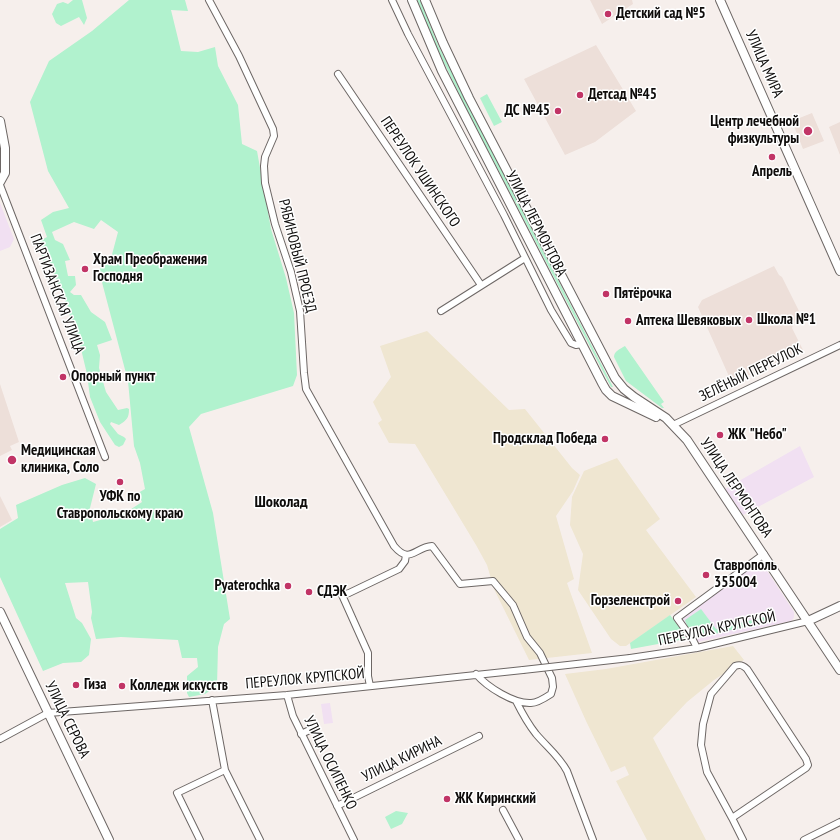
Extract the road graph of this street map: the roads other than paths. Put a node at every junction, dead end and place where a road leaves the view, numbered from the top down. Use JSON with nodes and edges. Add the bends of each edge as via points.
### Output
{"nodes":[{"id":1,"x":209,"y":0,"type":"edge"},
{"id":2,"x":392,"y":0,"type":"edge"},
{"id":3,"x":412,"y":0,"type":"edge"},
{"id":4,"x":425,"y":0,"type":"edge"},
{"id":5,"x":720,"y":0,"type":"edge"},
{"id":6,"x":338,"y":74,"type":"dead end"},
{"id":7,"x":0,"y":121,"type":"edge"},
{"id":8,"x":0,"y":182,"type":"edge"},
{"id":9,"x":0,"y":185,"type":"edge"},
{"id":10,"x":525,"y":258,"type":"junction"},
{"id":11,"x":840,"y":271,"type":"edge"},
{"id":12,"x":481,"y":285,"type":"junction"},
{"id":13,"x":441,"y":311,"type":"dead end"},
{"id":14,"x":582,"y":344,"type":"junction"},
{"id":15,"x":840,"y":345,"type":"edge"},
{"id":16,"x":615,"y":378,"type":"junction"},
{"id":17,"x":602,"y":383,"type":"junction"},
{"id":18,"x":673,"y":424,"type":"junction"},
{"id":19,"x":105,"y":457,"type":"dead end"},
{"id":20,"x":764,"y":554,"type":"junction"},
{"id":21,"x":406,"y":556,"type":"junction"},
{"id":22,"x":840,"y":606,"type":"edge"},
{"id":23,"x":0,"y":612,"type":"edge"},
{"id":24,"x":808,"y":621,"type":"junction"},
{"id":25,"x":697,"y":648,"type":"junction"},
{"id":26,"x":840,"y":670,"type":"edge"},
{"id":27,"x":476,"y":674,"type":"junction"},
{"id":28,"x":370,"y":686,"type":"junction"},
{"id":29,"x":287,"y":695,"type":"junction"},
{"id":30,"x":212,"y":700,"type":"junction"},
{"id":31,"x":516,"y":701,"type":"junction"},
{"id":32,"x":48,"y":713,"type":"junction"},
{"id":33,"x":312,"y":729,"type":"dead end"},
{"id":34,"x":301,"y":734,"type":"junction"},
{"id":35,"x":480,"y":736,"type":"dead end"},
{"id":36,"x":0,"y":739,"type":"edge"},
{"id":37,"x":225,"y":770,"type":"junction"},
{"id":38,"x":337,"y":806,"type":"junction"},
{"id":39,"x":503,"y":810,"type":"dead end"},
{"id":40,"x":732,"y":818,"type":"junction"},
{"id":41,"x":840,"y":822,"type":"edge"},
{"id":42,"x":109,"y":840,"type":"edge"},
{"id":43,"x":200,"y":840,"type":"edge"},
{"id":44,"x":260,"y":840,"type":"edge"},
{"id":45,"x":354,"y":840,"type":"edge"},
{"id":46,"x":519,"y":840,"type":"edge"},
{"id":47,"x":593,"y":840,"type":"edge"},
{"id":48,"x":742,"y":840,"type":"edge"},
{"id":49,"x":804,"y":840,"type":"edge"}],
"edges":[{"from":1,"to":21,"type":"street","name":"РЯБИНОВЫЙ ПРОЕЗД","via":[[273,128],[274,136],[265,157],[265,183],[300,311],[306,389],[394,546],[399,553]]},
{"from":2,"to":10,"type":"street"},
{"from":3,"to":14,"type":"main road","name":"УЛИЦА ЛЕРМОНТОВА","via":[[431,48],[458,103]]},
{"from":4,"to":16,"type":"main road","name":"УЛИЦА ЛЕРМОНТОВА","via":[[467,93]]},
{"from":5,"to":11,"type":"main road","name":"УЛИЦА МИРА"},
{"from":6,"to":12,"type":"street","name":"ПЕРЕУЛОК УШИНСКОГО"},
{"from":7,"to":8,"type":"main road","via":[[5,148],[5,173]]},
{"from":9,"to":19,"type":"street","name":"ПАРТИЗАНСКАЯ УЛИЦА"},
{"from":10,"to":12,"type":"street"},
{"from":10,"to":14,"type":"street","via":[[566,336],[571,343]]},
{"from":12,"to":13,"type":"street"},
{"from":14,"to":17,"type":"main road","name":"УЛИЦА ЛЕРМОНТОВА"},
{"from":15,"to":18,"type":"street","name":"ЗЕЛЁНЫЙ ПЕРЕУЛОК"},
{"from":16,"to":17,"type":"main road","via":[[613,390]]},
{"from":16,"to":18,"type":"main road","name":"УЛИЦА ЛЕРМОНТОВА","via":[[634,397]]},
{"from":17,"to":18,"type":"main road","name":"УЛИЦА ЛЕРМОНТОВА","via":[[612,396]]},
{"from":18,"to":20,"type":"main road","name":"УЛИЦА ЛЕРМОНТОВА","via":[[692,446]]},
{"from":20,"to":24,"type":"main road","name":"УЛИЦА ЛЕРМОНТОВА"},
{"from":20,"to":25,"type":"street","via":[[677,618]]},
{"from":21,"to":28,"type":"street","via":[[399,569],[342,595],[368,653]]},
{"from":21,"to":31,"type":"street","via":[[432,546],[460,584],[493,581],[513,605],[527,637],[540,653],[552,678],[553,687],[551,694],[531,703]]},
{"from":22,"to":24,"type":"main road"},
{"from":23,"to":32,"type":"main road","name":"УЛИЦА СЕРОВА"},
{"from":24,"to":25,"type":"street","name":"ПЕРЕУЛОК КРУПСКОЙ"},
{"from":24,"to":26,"type":"main road","name":"УЛИЦА ЛЕРМОНТОВА"},
{"from":25,"to":27,"type":"street","name":"ПЕРЕУЛОК КРУПСКОЙ","bridge":true,"via":[[630,658]]},
{"from":27,"to":28,"type":"street","name":"ПЕРЕУЛОК КРУПСКОЙ"},
{"from":27,"to":31,"type":"street","via":[[484,683]]},
{"from":28,"to":29,"type":"street","name":"ПЕРЕУЛОК КРУПСКОЙ"},
{"from":29,"to":30,"type":"street","name":"ПЕРЕУЛОК КРУПСКОЙ"},
{"from":29,"to":34,"type":"street","name":"УЛИЦА ОСИПЕНКО"},
{"from":30,"to":32,"type":"street","name":"ПЕРЕУЛОК КРУПСКОЙ"},
{"from":30,"to":37,"type":"street"},
{"from":31,"to":47,"type":"street","via":[[536,734],[561,760]]},
{"from":32,"to":36,"type":"street","name":"ПЕРЕУЛОК КРУПСКОЙ"},
{"from":32,"to":42,"type":"main road","name":"УЛИЦА СЕРОВА"},
{"from":33,"to":34,"type":"street"},
{"from":34,"to":38,"type":"street","name":"УЛИЦА ОСИПЕНКО"},
{"from":35,"to":38,"type":"street","name":"УЛИЦА КИРИНА"},
{"from":37,"to":43,"type":"street","via":[[177,793]]},
{"from":37,"to":44,"type":"street"},
{"from":38,"to":45,"type":"street","name":"УЛИЦА ОСИПЕНКО"},
{"from":39,"to":46,"type":"street"},
{"from":40,"to":40,"type":"street","via":[[808,765],[747,669],[739,665],[735,666],[711,694],[703,724],[701,745],[707,772]]},
{"from":40,"to":48,"type":"street"},
{"from":41,"to":49,"type":"street"}]}
